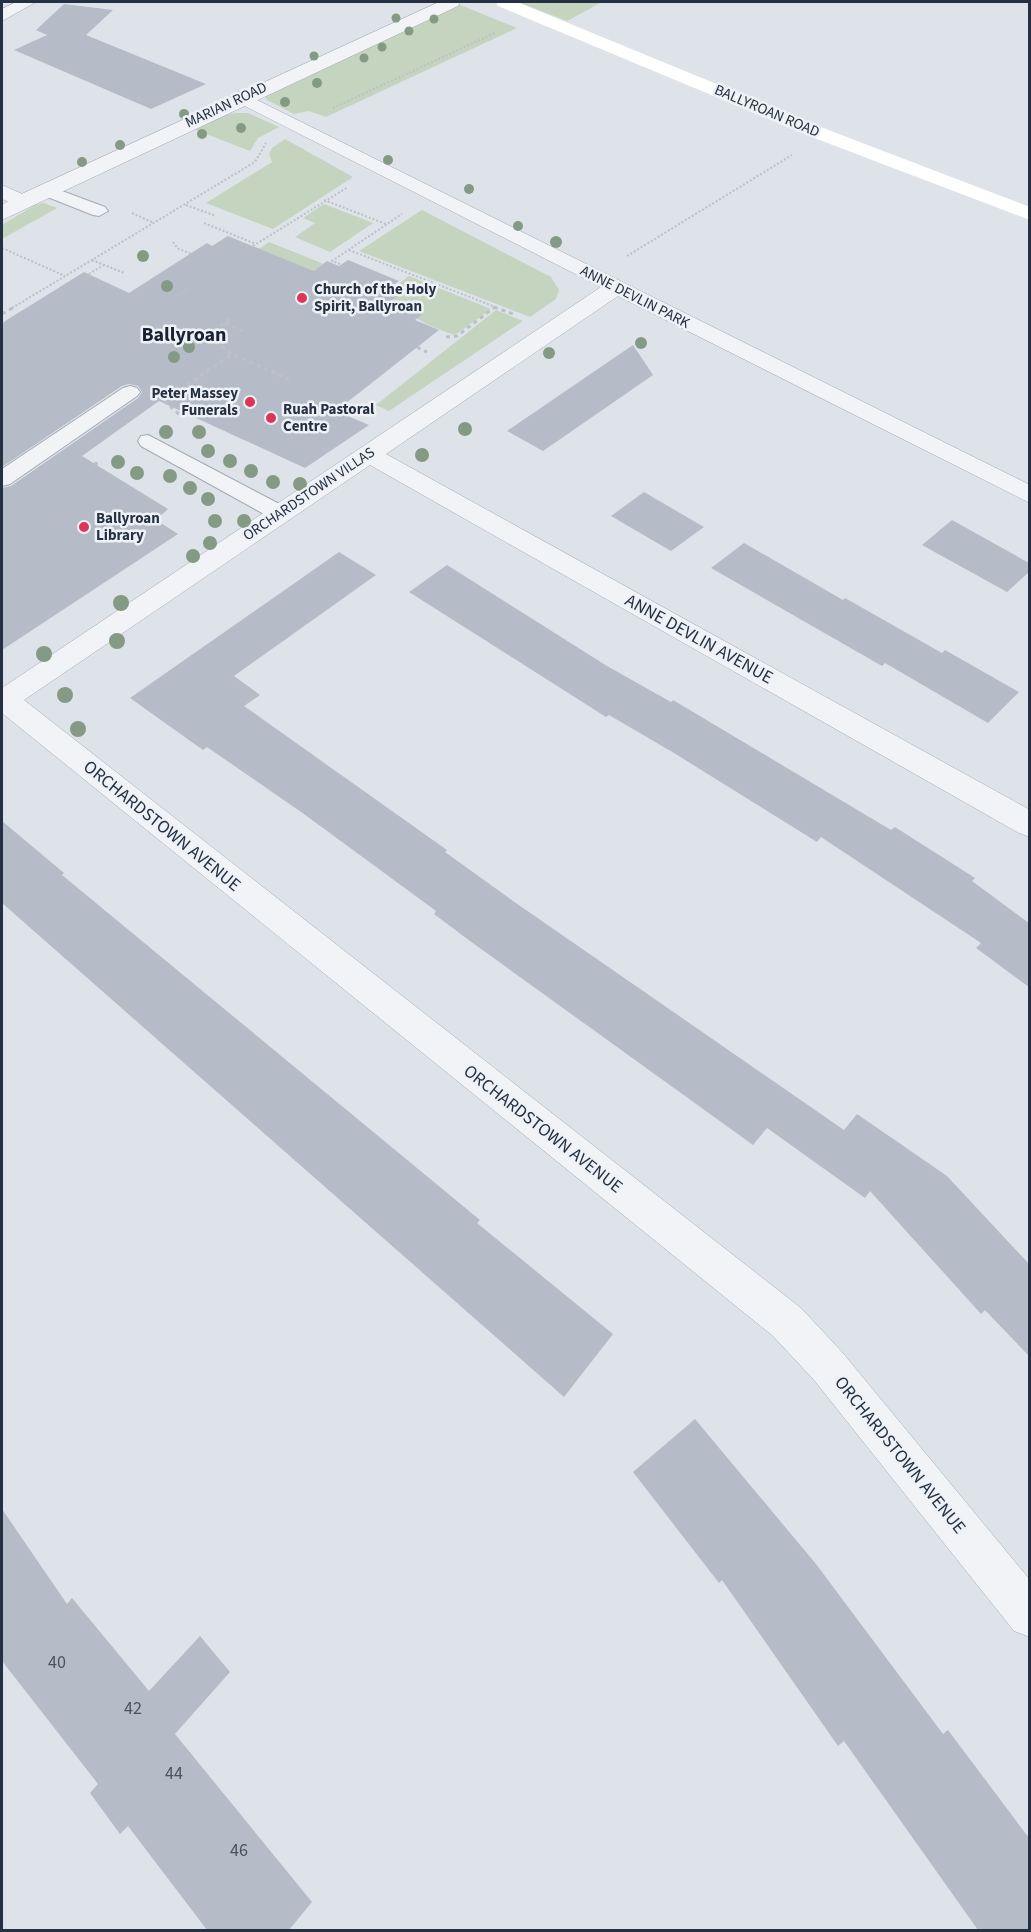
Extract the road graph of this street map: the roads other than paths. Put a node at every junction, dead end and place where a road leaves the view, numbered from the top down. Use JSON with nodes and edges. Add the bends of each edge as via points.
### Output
{"nodes":[{"id":1,"x":28,"y":2,"type":"edge"},
{"id":2,"x":452,"y":2,"type":"edge"},
{"id":3,"x":506,"y":2,"type":"edge"},
{"id":4,"x":2,"y":16,"type":"edge"},
{"id":5,"x":241,"y":97,"type":"junction"},
{"id":6,"x":46,"y":190,"type":"junction"},
{"id":7,"x":2,"y":191,"type":"edge"},
{"id":8,"x":22,"y":201,"type":"junction"},
{"id":9,"x":99,"y":211,"type":"dead end"},
{"id":10,"x":2,"y":214,"type":"edge"},
{"id":11,"x":1029,"y":214,"type":"edge"},
{"id":12,"x":615,"y":288,"type":"junction"},
{"id":13,"x":130,"y":392,"type":"dead end"},
{"id":14,"x":148,"y":441,"type":"dead end"},
{"id":15,"x":369,"y":454,"type":"junction"},
{"id":16,"x":2,"y":479,"type":"edge"},
{"id":17,"x":1029,"y":495,"type":"edge"},
{"id":18,"x":280,"y":514,"type":"junction"},
{"id":19,"x":3,"y":699,"type":"edge"},
{"id":20,"x":1029,"y":825,"type":"edge"},
{"id":21,"x":1029,"y":1615,"type":"edge"}],
"edges":[{"from":1,"to":4,"type":"street"},
{"from":2,"to":5,"type":"street","name":"MARIAN ROAD"},
{"from":3,"to":11,"type":"main road","name":"BALLYROAN ROAD","via":[[824,135]]},
{"from":5,"to":6,"type":"street","name":"MARIAN ROAD"},
{"from":5,"to":12,"type":"street","name":"ANNE DEVLIN PARK"},
{"from":6,"to":8,"type":"street","name":"MARIAN ROAD"},
{"from":6,"to":9,"type":"lane"},
{"from":7,"to":8,"type":"street"},
{"from":8,"to":10,"type":"street","name":"MARIAN ROAD"},
{"from":12,"to":15,"type":"street","name":"ORCHARDSTOWN VILLAS"},
{"from":12,"to":17,"type":"street","name":"ANNE DEVLIN PARK"},
{"from":13,"to":16,"type":"lane"},
{"from":14,"to":18,"type":"lane"},
{"from":15,"to":18,"type":"street","name":"ORCHARDSTOWN VILLAS"},
{"from":15,"to":20,"type":"street","name":"ANNE DEVLIN AVENUE"},
{"from":18,"to":19,"type":"street","name":"ORCHARDSTOWN VILLAS"},
{"from":19,"to":21,"type":"street","name":"ORCHARDSTOWN AVENUE","via":[[787,1322],[828,1366]]}]}
